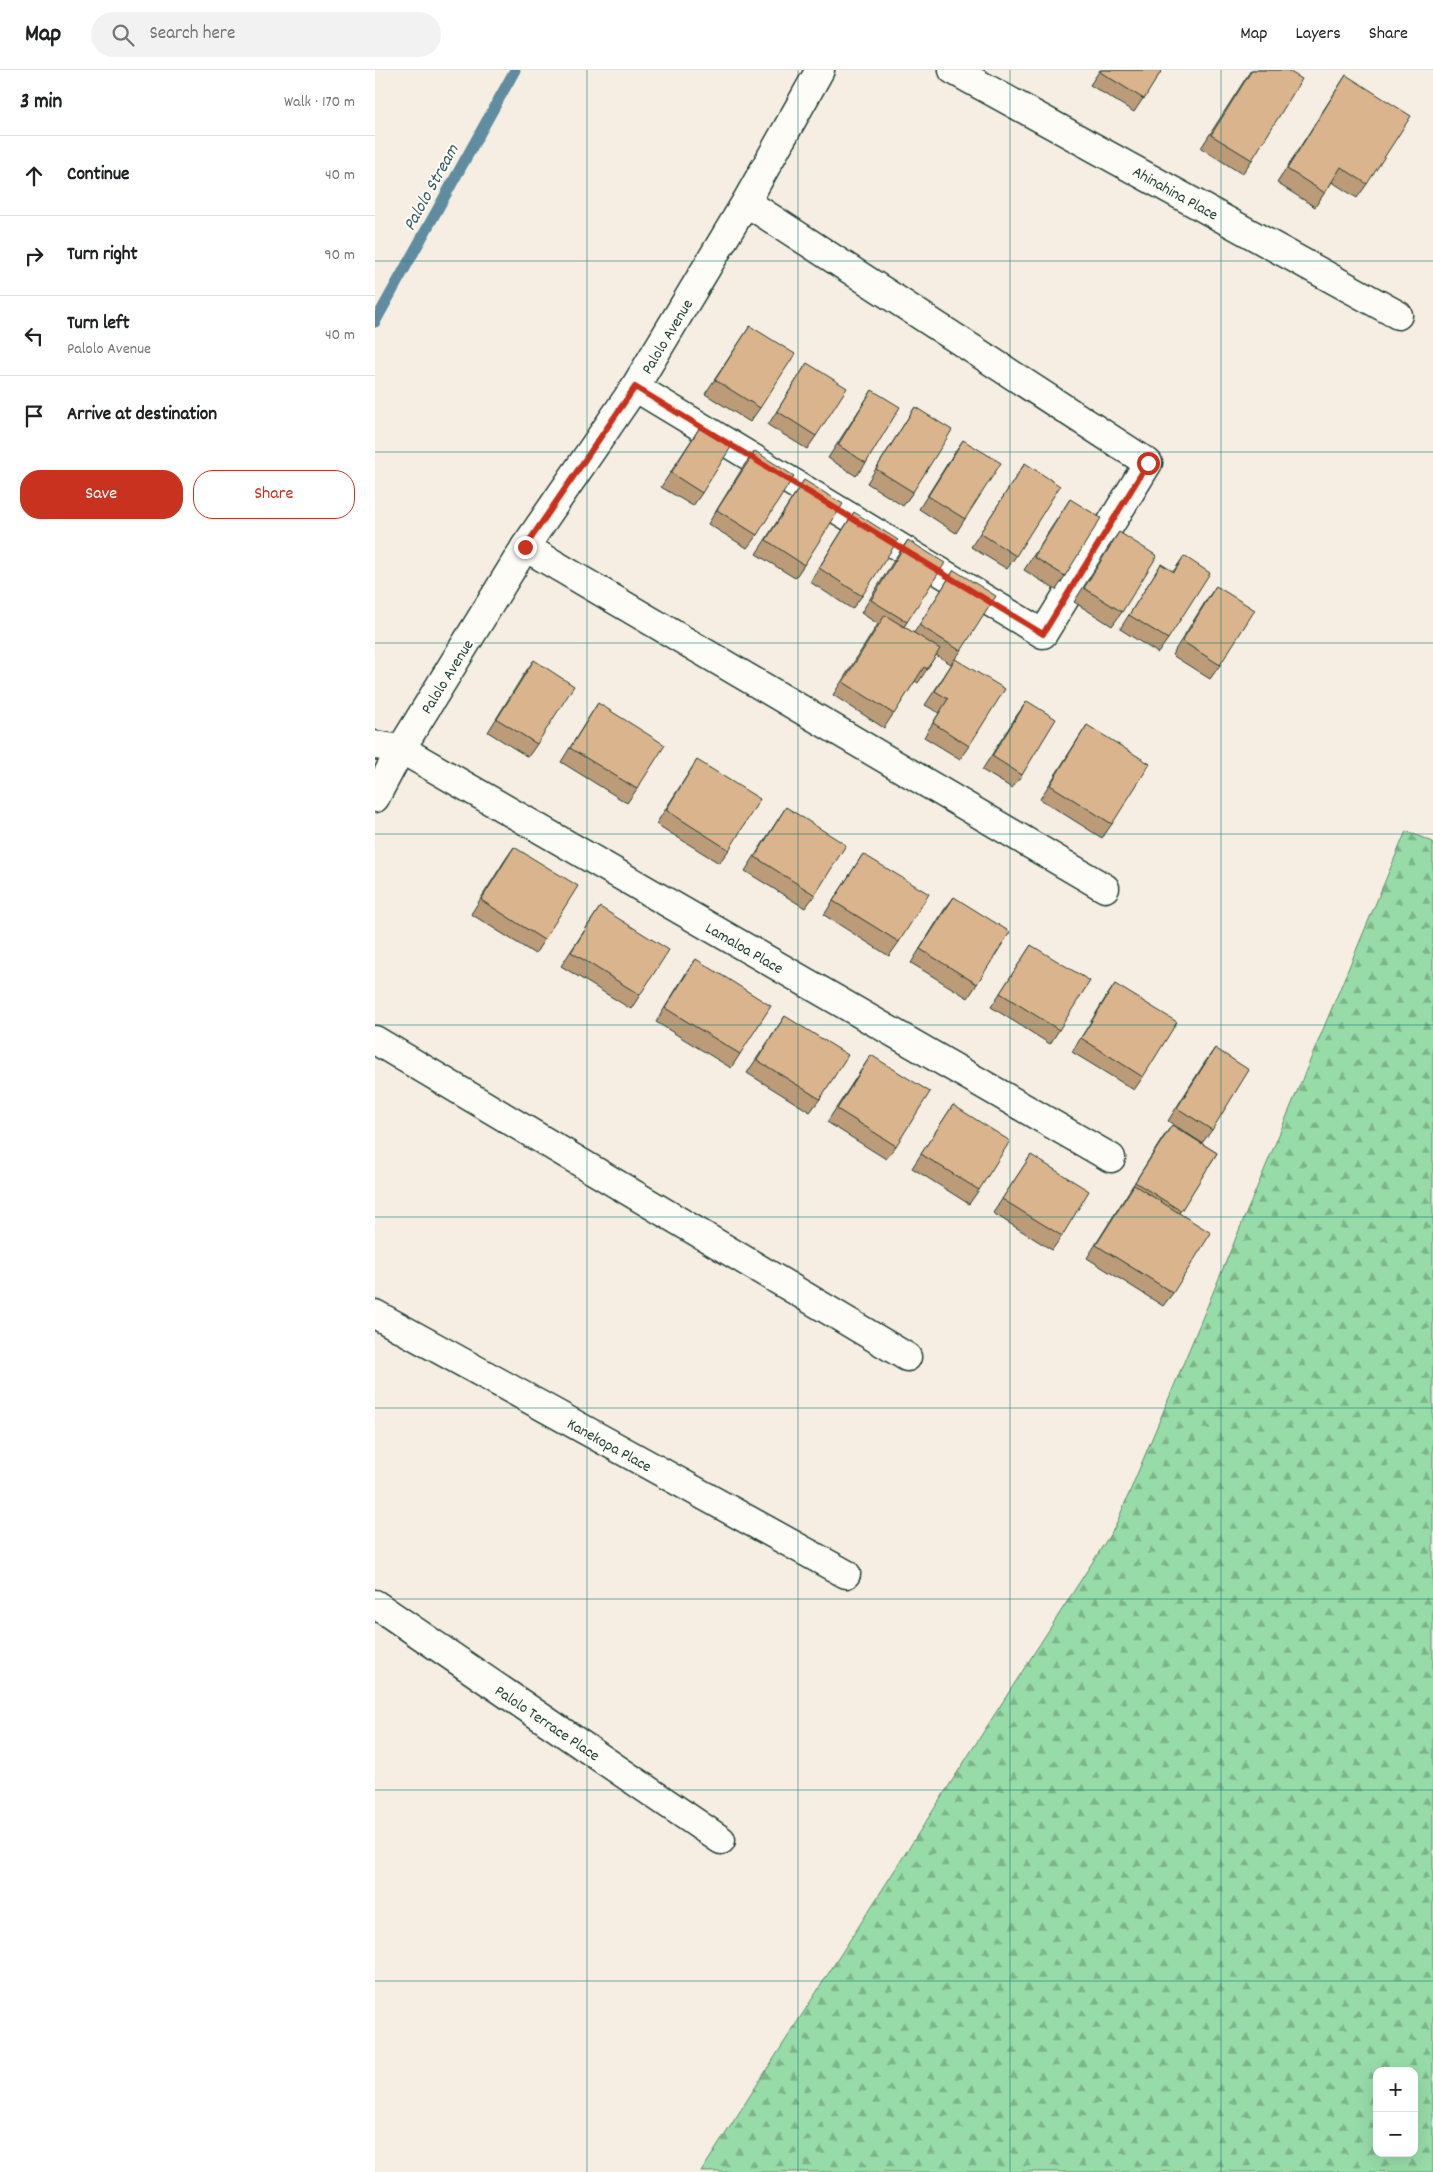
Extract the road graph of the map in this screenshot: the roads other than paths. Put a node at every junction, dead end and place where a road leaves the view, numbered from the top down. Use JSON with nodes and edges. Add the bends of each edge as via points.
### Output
{"nodes":[{"id":1,"x":820,"y":70,"type":"edge"},
{"id":2,"x":953,"y":70,"type":"edge"},
{"id":3,"x":746,"y":202,"type":"junction"},
{"id":4,"x":1399,"y":315,"type":"dead end"},
{"id":5,"x":635,"y":387,"type":"junction"},
{"id":6,"x":525,"y":547,"type":"junction"},
{"id":7,"x":388,"y":747,"type":"edge"},
{"id":8,"x":375,"y":798,"type":"edge"},
{"id":9,"x":1105,"y":888,"type":"dead end"},
{"id":10,"x":375,"y":1040,"type":"edge"},
{"id":11,"x":1111,"y":1158,"type":"dead end"},
{"id":12,"x":375,"y":1314,"type":"edge"},
{"id":13,"x":907,"y":1357,"type":"dead end"},
{"id":14,"x":846,"y":1574,"type":"dead end"},
{"id":15,"x":375,"y":1604,"type":"edge"},
{"id":16,"x":721,"y":1840,"type":"dead end"}],
"edges":[{"from":1,"to":3,"type":"street","name":"Palolo Avenue"},
{"from":2,"to":4,"type":"street","name":"Ahinahina Place"},
{"from":3,"to":5,"type":"street","name":"Palolo Avenue"},
{"from":3,"to":5,"type":"street","via":[[1148,463],[1043,634]]},
{"from":5,"to":6,"type":"street","name":"Palolo Avenue"},
{"from":6,"to":7,"type":"street","name":"Palolo Avenue"},
{"from":6,"to":9,"type":"street"},
{"from":7,"to":8,"type":"street","name":"Palolo Avenue"},
{"from":7,"to":11,"type":"street","name":"Lamaloa Place"},
{"from":10,"to":13,"type":"street"},
{"from":12,"to":14,"type":"street","name":"Kanekopa Place"},
{"from":15,"to":16,"type":"street","name":"Palolo Terrace Place"}]}
